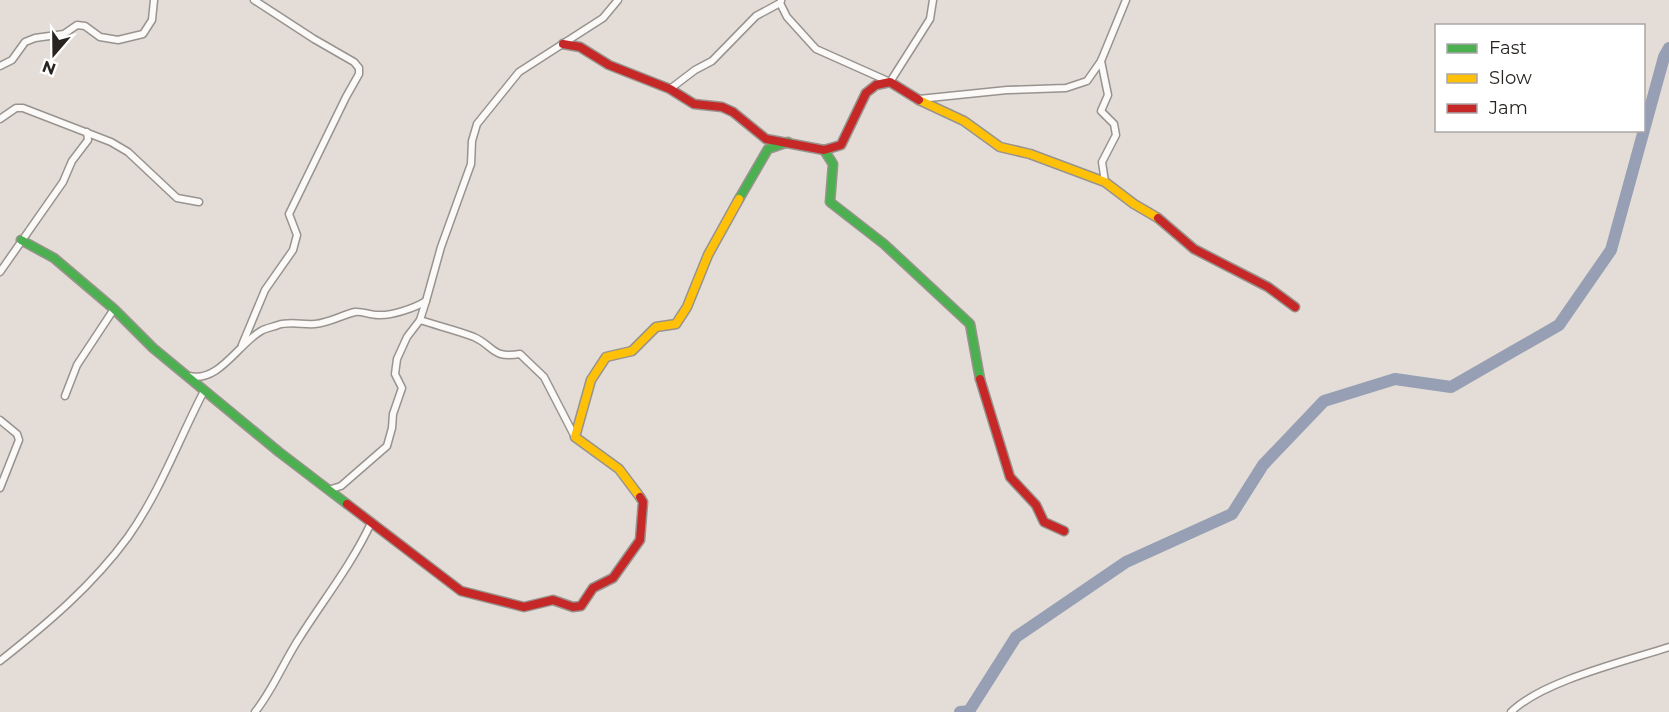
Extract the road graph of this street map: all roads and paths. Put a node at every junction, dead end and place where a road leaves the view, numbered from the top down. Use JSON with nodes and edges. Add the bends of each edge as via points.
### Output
{"nodes":[{"id":1,"x":146,"y":0,"type":"edge"},
{"id":2,"x":254,"y":0,"type":"edge"},
{"id":3,"x":618,"y":0,"type":"edge"},
{"id":4,"x":933,"y":0,"type":"edge"},
{"id":5,"x":1126,"y":0,"type":"edge"},
{"id":6,"x":153,"y":2,"type":"edge"},
{"id":7,"x":781,"y":2,"type":"edge"},
{"id":8,"x":563,"y":44,"type":"junction"},
{"id":9,"x":1101,"y":62,"type":"junction"},
{"id":10,"x":0,"y":66,"type":"edge"},
{"id":11,"x":891,"y":82,"type":"junction"},
{"id":12,"x":670,"y":89,"type":"junction"},
{"id":13,"x":918,"y":99,"type":"junction"},
{"id":14,"x":0,"y":119,"type":"edge"},
{"id":15,"x":87,"y":132,"type":"junction"},
{"id":16,"x":788,"y":142,"type":"junction"},
{"id":17,"x":824,"y":150,"type":"junction"},
{"id":18,"x":1105,"y":182,"type":"junction"},
{"id":19,"x":199,"y":202,"type":"dead end"},
{"id":20,"x":21,"y":240,"type":"junction"},
{"id":21,"x":3,"y":264,"type":"edge"},
{"id":22,"x":0,"y":272,"type":"edge"},
{"id":23,"x":426,"y":301,"type":"junction"},
{"id":24,"x":1295,"y":307,"type":"dead end"},
{"id":25,"x":114,"y":309,"type":"junction"},
{"id":26,"x":420,"y":320,"type":"junction"},
{"id":27,"x":241,"y":348,"type":"junction"},
{"id":28,"x":187,"y":376,"type":"junction"},
{"id":29,"x":204,"y":391,"type":"junction"},
{"id":30,"x":65,"y":396,"type":"dead end"},
{"id":31,"x":0,"y":420,"type":"edge"},
{"id":32,"x":575,"y":437,"type":"junction"},
{"id":33,"x":0,"y":488,"type":"edge"},
{"id":34,"x":328,"y":491,"type":"junction"},
{"id":35,"x":371,"y":524,"type":"junction"},
{"id":36,"x":1064,"y":531,"type":"dead end"},
{"id":37,"x":1669,"y":646,"type":"edge"},
{"id":38,"x":0,"y":661,"type":"edge"},
{"id":39,"x":255,"y":712,"type":"edge"},
{"id":40,"x":1511,"y":712,"type":"edge"}],
"edges":[{"from":1,"to":6,"type":"street"},
{"from":2,"to":27,"type":"street","via":[[354,62],[359,74],[289,214],[297,235],[293,250],[265,290]]},
{"from":3,"to":8,"type":"street","via":[[603,18]]},
{"from":4,"to":11,"type":"street","via":[[930,19]]},
{"from":5,"to":9,"type":"street"},
{"from":6,"to":10,"type":"street","via":[[152,21],[143,34],[118,40],[77,26],[64,34],[25,42],[12,60]]},
{"from":7,"to":11,"type":"street","via":[[788,17],[816,49]]},
{"from":7,"to":12,"type":"street","via":[[756,16],[712,61]]},
{"from":8,"to":12,"type":"street","via":[[580,47],[609,66]]},
{"from":8,"to":23,"type":"street","via":[[519,72],[477,124],[471,164]]},
{"from":9,"to":13,"type":"street","via":[[1087,81],[1066,88]]},
{"from":9,"to":18,"type":"street","via":[[1108,94],[1101,111],[1114,124],[1116,135],[1102,162]]},
{"from":11,"to":13,"type":"street"},
{"from":11,"to":17,"type":"street","via":[[876,85],[866,93],[841,145]]},
{"from":12,"to":16,"type":"street","via":[[694,104],[733,112],[766,139]]},
{"from":13,"to":18,"type":"street","via":[[964,121],[1000,147]]},
{"from":14,"to":15,"type":"street","via":[[16,108],[23,108]]},
{"from":15,"to":19,"type":"street","via":[[128,152],[177,198]]},
{"from":15,"to":20,"type":"street","via":[[85,146]]},
{"from":16,"to":17,"type":"street"},
{"from":16,"to":32,"type":"street","via":[[768,149],[708,255],[676,324],[656,327],[632,351],[606,357],[591,380]]},
{"from":17,"to":36,"type":"street","via":[[833,164],[830,202],[884,244],[970,324],[977,369],[1010,477],[1036,505],[1044,522]]},
{"from":18,"to":24,"type":"street","via":[[1164,222],[1194,249],[1268,287]]},
{"from":20,"to":21,"type":"street"},
{"from":20,"to":25,"type":"street","via":[[54,258]]},
{"from":21,"to":22,"type":"street"},
{"from":23,"to":26,"type":"street"},
{"from":23,"to":27,"type":"street","via":[[390,314],[377,316],[357,311],[316,324],[284,323],[261,331]]},
{"from":25,"to":28,"type":"street"},
{"from":25,"to":30,"type":"street","via":[[77,365]]},
{"from":26,"to":32,"type":"street","via":[[476,338],[490,350],[507,356],[520,354],[544,377]]},
{"from":26,"to":34,"type":"street","via":[[397,359],[395,374],[402,388],[387,446],[342,486]]},
{"from":27,"to":28,"type":"street","via":[[207,375]]},
{"from":28,"to":29,"type":"street"},
{"from":29,"to":34,"type":"street"},
{"from":29,"to":38,"type":"street","via":[[158,486],[128,536],[78,596]]},
{"from":31,"to":33,"type":"street","via":[[20,440]]},
{"from":32,"to":35,"type":"street","via":[[619,469],[643,502],[639,540],[613,578],[593,588],[581,606],[553,600],[524,607],[461,591]]},
{"from":34,"to":35,"type":"street"},
{"from":35,"to":39,"type":"street"},
{"from":37,"to":40,"type":"street","via":[[1559,684]]}]}
